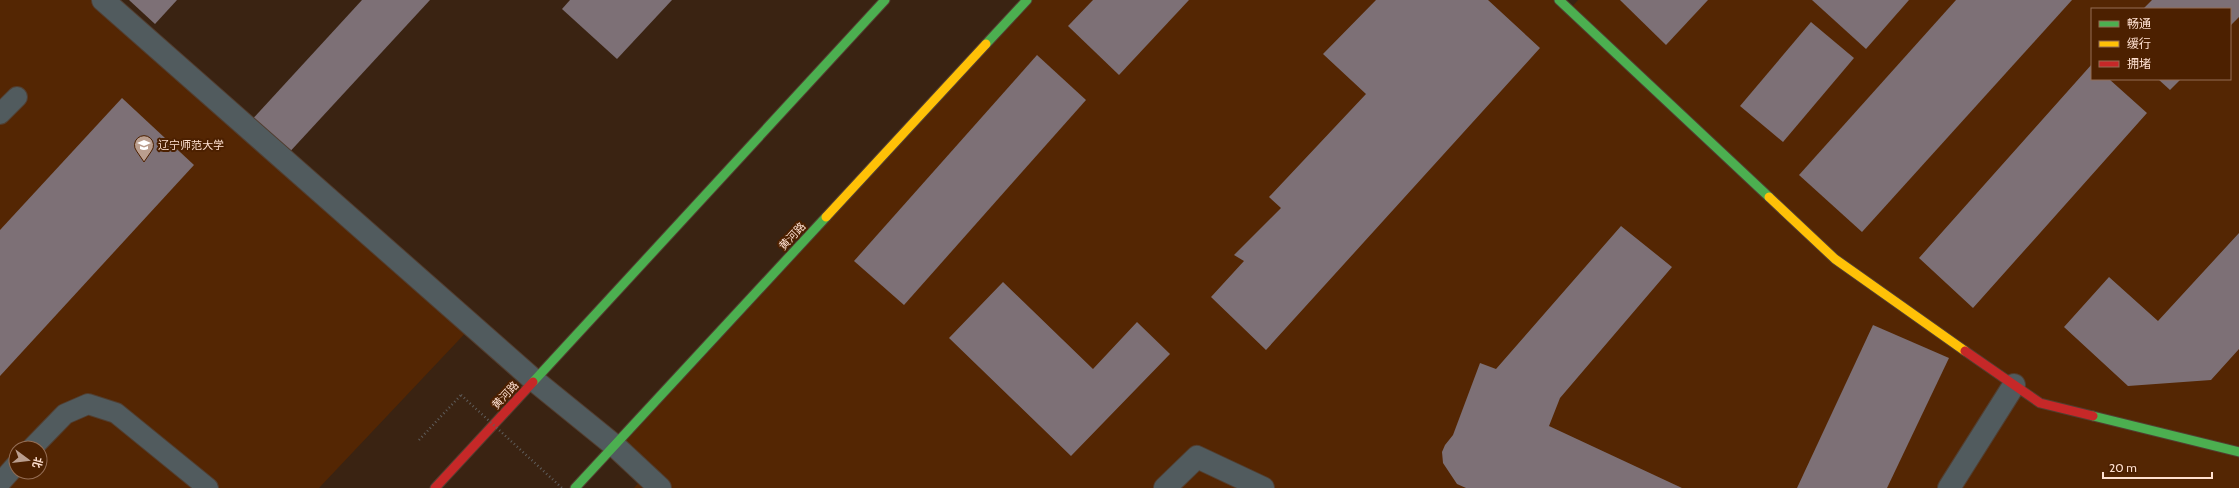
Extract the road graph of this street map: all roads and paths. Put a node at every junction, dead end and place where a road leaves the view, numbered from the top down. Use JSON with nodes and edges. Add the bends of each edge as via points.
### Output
{"nodes":[{"id":1,"x":103,"y":0,"type":"edge"},
{"id":2,"x":885,"y":0,"type":"edge"},
{"id":3,"x":1026,"y":0,"type":"edge"},
{"id":4,"x":1569,"y":3,"type":"edge"},
{"id":5,"x":17,"y":97,"type":"dead end"},
{"id":6,"x":0,"y":114,"type":"edge"},
{"id":7,"x":534,"y":381,"type":"junction"},
{"id":8,"x":2014,"y":385,"type":"junction"},
{"id":9,"x":40,"y":440,"type":"edge"},
{"id":10,"x":419,"y":440,"type":"dead end"},
{"id":11,"x":615,"y":446,"type":"junction"},
{"id":12,"x":2239,"y":452,"type":"edge"},
{"id":13,"x":8,"y":474,"type":"edge"},
{"id":14,"x":0,"y":483,"type":"edge"},
{"id":15,"x":208,"y":488,"type":"edge"},
{"id":16,"x":435,"y":488,"type":"edge"},
{"id":17,"x":562,"y":488,"type":"edge"},
{"id":18,"x":575,"y":488,"type":"edge"},
{"id":19,"x":660,"y":488,"type":"edge"},
{"id":20,"x":1165,"y":488,"type":"edge"},
{"id":21,"x":1263,"y":488,"type":"edge"},
{"id":22,"x":1949,"y":488,"type":"edge"}],
"edges":[{"from":1,"to":7,"type":"street"},
{"from":2,"to":7,"type":"main road","name":"黄河路"},
{"from":3,"to":11,"type":"main road","name":"黄河路"},
{"from":4,"to":8,"type":"main road","via":[[1835,259]]},
{"from":5,"to":6,"type":"lane"},
{"from":7,"to":11,"type":"street"},
{"from":7,"to":16,"type":"main road","name":"黄河路"},
{"from":8,"to":12,"type":"main road","via":[[2040,403]]},
{"from":8,"to":22,"type":"street"},
{"from":9,"to":15,"type":"lane","via":[[65,414],[88,404],[116,413]]},
{"from":10,"to":17,"type":"path","bridge":true,"via":[[461,395]]},
{"from":11,"to":18,"type":"main road","name":"黄河路"},
{"from":11,"to":19,"type":"street"},
{"from":13,"to":14,"type":"lane"},
{"from":20,"to":21,"type":"street","via":[[1197,457]]}]}
